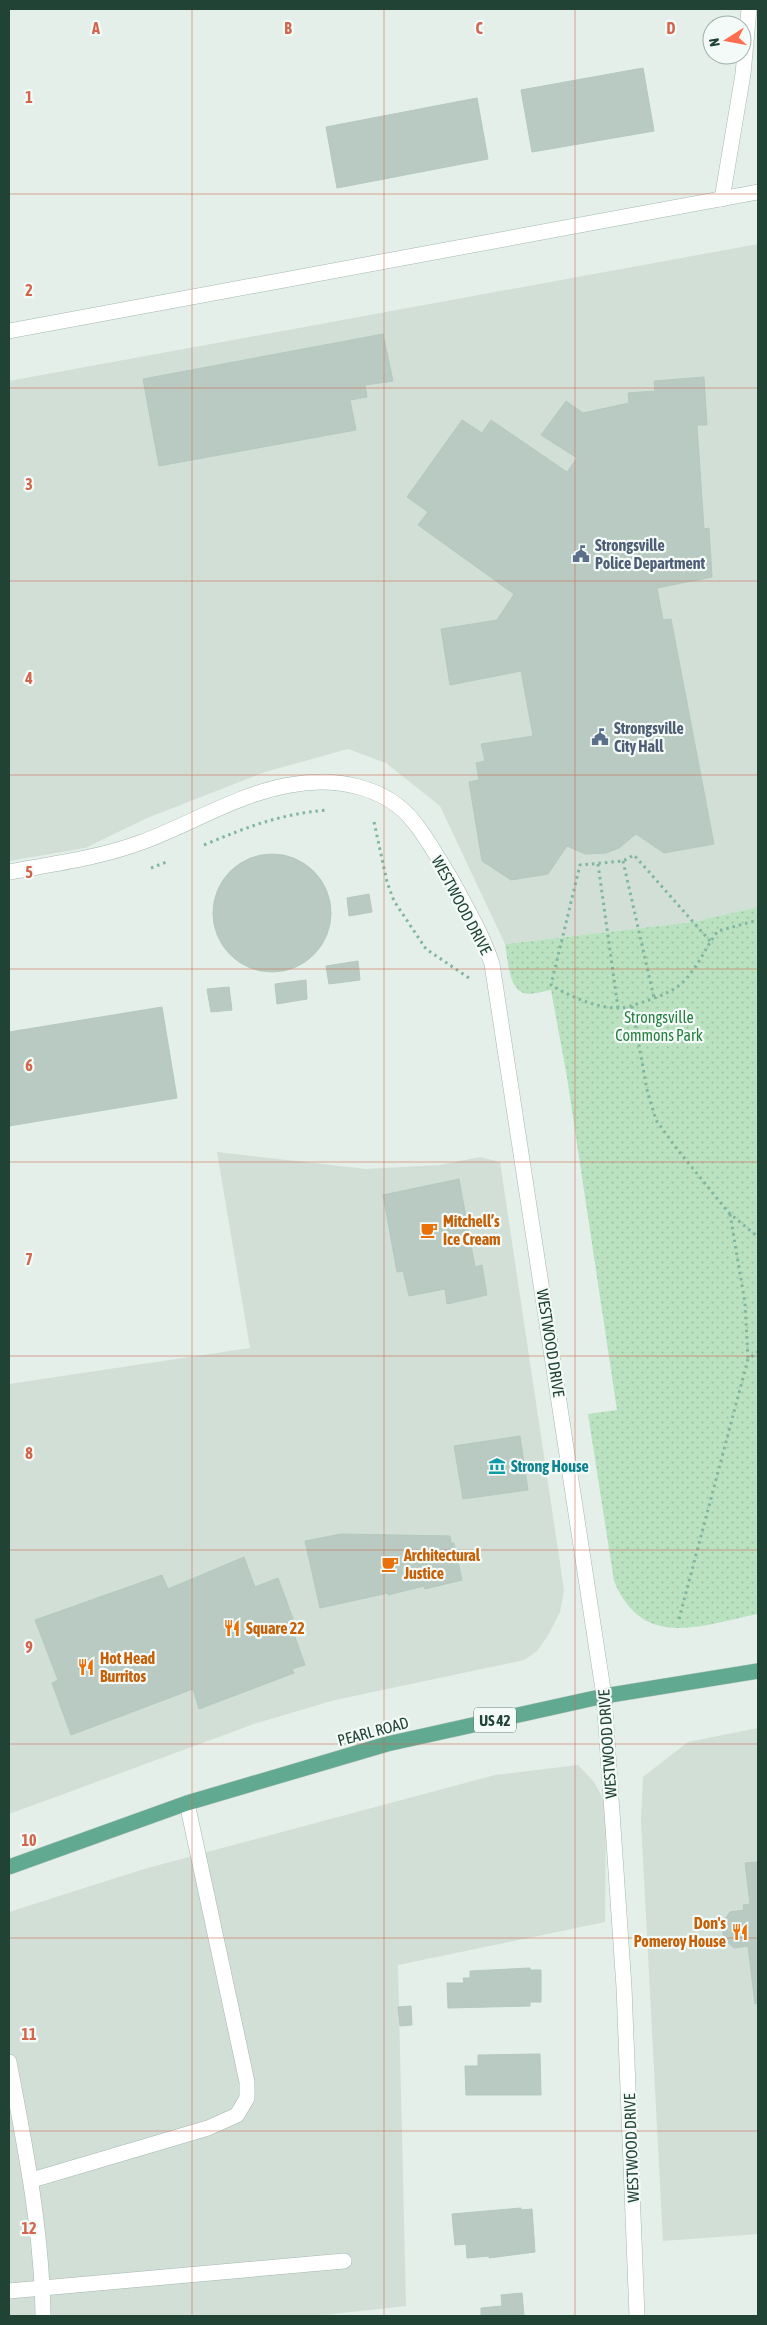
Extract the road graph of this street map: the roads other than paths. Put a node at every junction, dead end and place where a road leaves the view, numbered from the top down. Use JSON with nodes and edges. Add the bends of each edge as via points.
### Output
{"nodes":[{"id":1,"x":749,"y":9,"type":"edge"},
{"id":2,"x":758,"y":192,"type":"edge"},
{"id":3,"x":722,"y":199,"type":"junction"},
{"id":4,"x":9,"y":330,"type":"edge"},
{"id":5,"x":9,"y":872,"type":"edge"},
{"id":6,"x":758,"y":1671,"type":"edge"},
{"id":7,"x":604,"y":1696,"type":"junction"},
{"id":8,"x":187,"y":1803,"type":"junction"},
{"id":9,"x":9,"y":1867,"type":"edge"},
{"id":10,"x":9,"y":2062,"type":"edge"},
{"id":11,"x":32,"y":2180,"type":"junction"},
{"id":12,"x":344,"y":2261,"type":"dead end"},
{"id":13,"x":43,"y":2289,"type":"junction"},
{"id":14,"x":9,"y":2291,"type":"edge"},
{"id":15,"x":43,"y":2316,"type":"edge"},
{"id":16,"x":637,"y":2316,"type":"edge"}],
"edges":[{"from":1,"to":3,"type":"street","via":[[743,74]]},
{"from":2,"to":3,"type":"street"},
{"from":3,"to":4,"type":"street"},
{"from":5,"to":7,"type":"street","name":"WESTWOOD DRIVE","via":[[115,851],[176,829],[233,803],[290,784],[348,784],[371,790],[392,801],[414,821],[468,910],[492,964]]},
{"from":6,"to":7,"type":"main road","name":"PEARL ROAD","number":"US 42"},
{"from":7,"to":8,"type":"main road","name":"PEARL ROAD","number":"US 42","via":[[387,1744]]},
{"from":7,"to":16,"type":"street","name":"WESTWOOD DRIVE","via":[[624,1987]]},
{"from":8,"to":9,"type":"main road","name":"PEARL ROAD","number":"US 42"},
{"from":8,"to":11,"type":"street","via":[[247,2082],[247,2098],[237,2115],[208,2128]]},
{"from":10,"to":11,"type":"street"},
{"from":11,"to":13,"type":"street"},
{"from":12,"to":13,"type":"street"},
{"from":13,"to":14,"type":"street"},
{"from":13,"to":15,"type":"street"}]}
